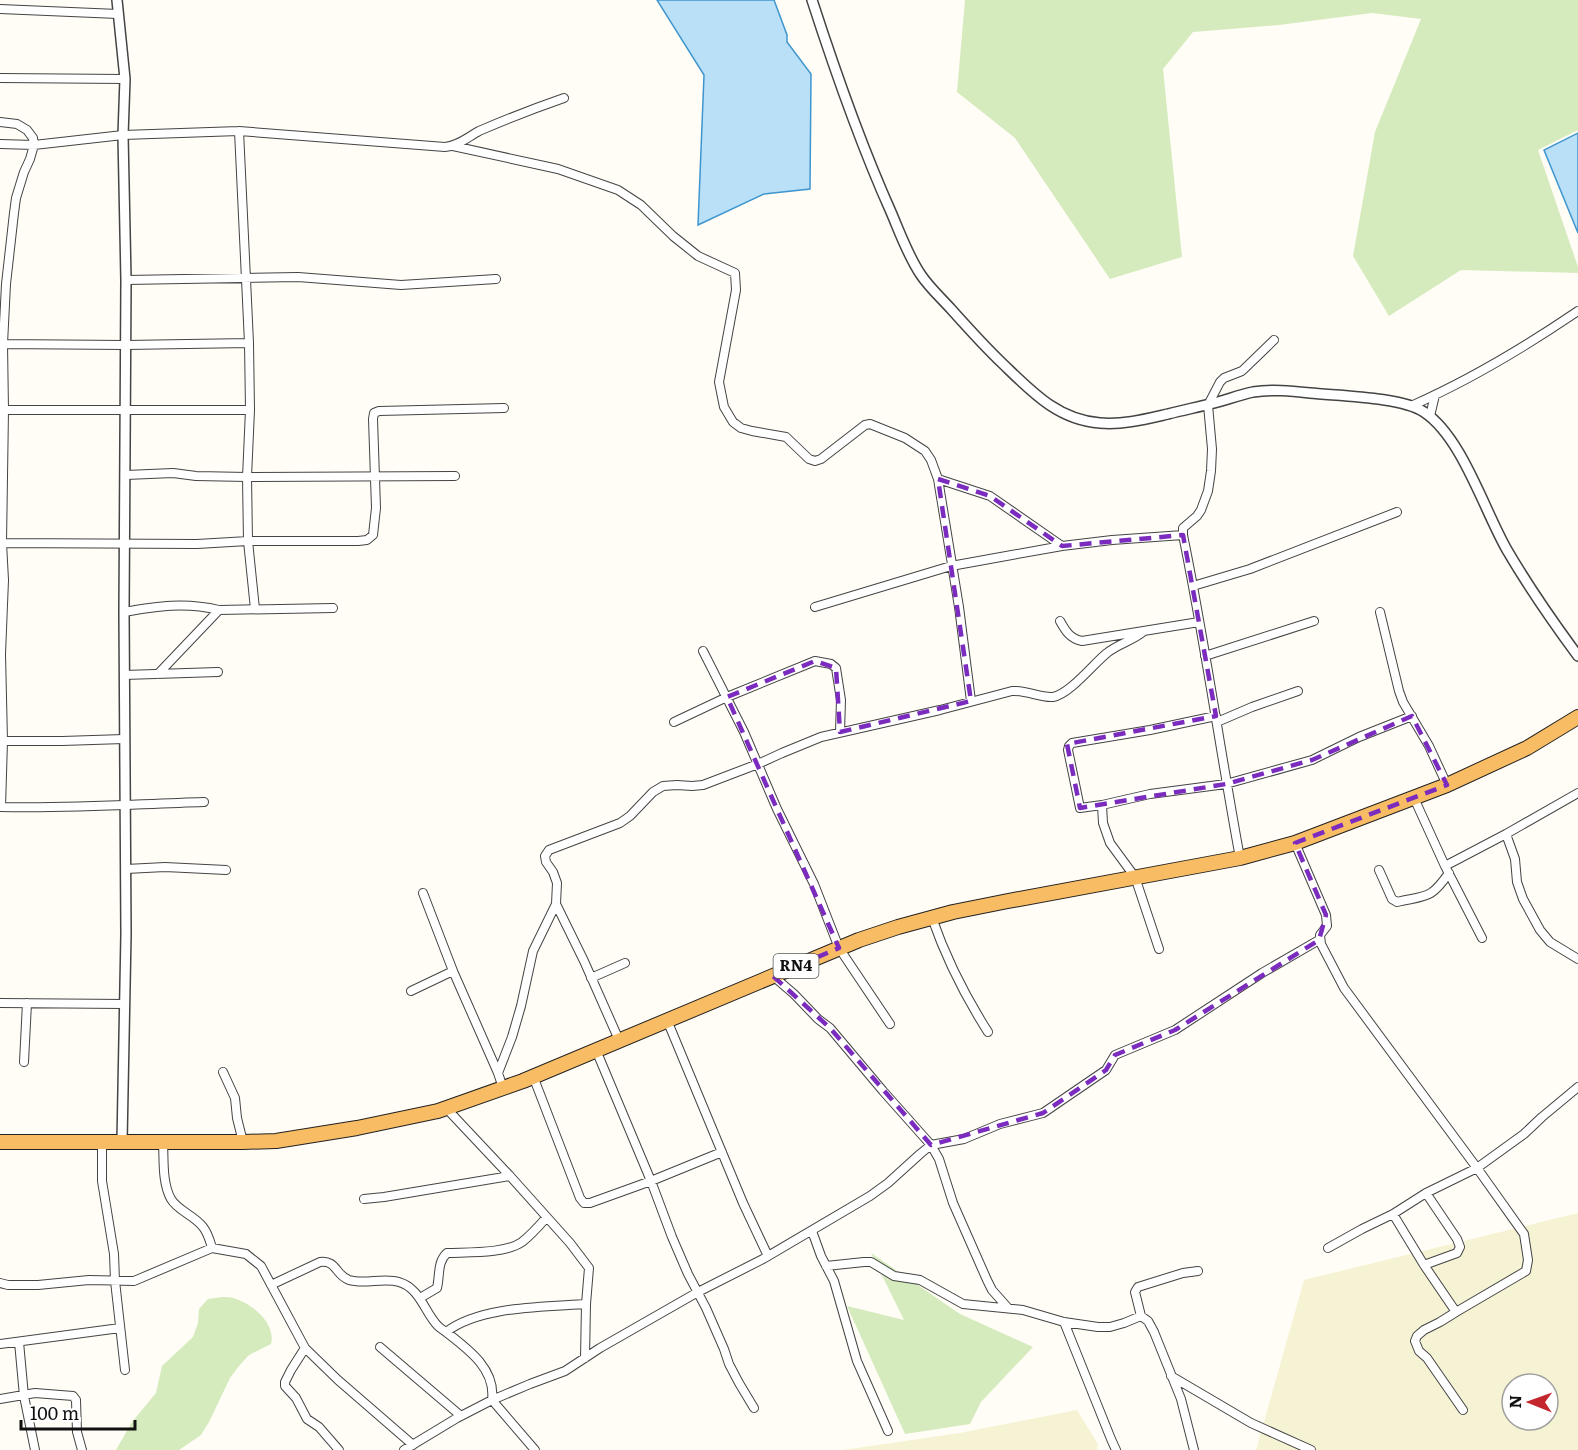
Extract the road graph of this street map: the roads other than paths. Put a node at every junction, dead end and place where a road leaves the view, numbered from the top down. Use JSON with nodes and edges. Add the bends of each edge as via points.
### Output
{"nodes":[{"id":1,"x":117,"y":0,"type":"edge"},
{"id":2,"x":812,"y":0,"type":"edge"},
{"id":3,"x":0,"y":9,"type":"edge"},
{"id":4,"x":118,"y":14,"type":"junction"},
{"id":5,"x":0,"y":78,"type":"edge"},
{"id":6,"x":125,"y":79,"type":"junction"},
{"id":7,"x":564,"y":98,"type":"dead end"},
{"id":8,"x":0,"y":122,"type":"edge"},
{"id":9,"x":239,"y":132,"type":"junction"},
{"id":10,"x":123,"y":135,"type":"junction"},
{"id":11,"x":0,"y":144,"type":"edge"},
{"id":12,"x":34,"y":145,"type":"junction"},
{"id":13,"x":453,"y":146,"type":"junction"},
{"id":14,"x":246,"y":278,"type":"junction"},
{"id":15,"x":496,"y":279,"type":"dead end"},
{"id":16,"x":126,"y":280,"type":"junction"},
{"id":17,"x":1578,"y":311,"type":"edge"},
{"id":18,"x":1274,"y":340,"type":"dead end"},
{"id":19,"x":249,"y":343,"type":"junction"},
{"id":20,"x":1,"y":344,"type":"edge"},
{"id":21,"x":126,"y":345,"type":"junction"},
{"id":22,"x":1435,"y":396,"type":"junction"},
{"id":23,"x":1208,"y":405,"type":"junction"},
{"id":24,"x":1411,"y":406,"type":"junction"},
{"id":25,"x":504,"y":408,"type":"dead end"},
{"id":26,"x":2,"y":410,"type":"edge"},
{"id":27,"x":125,"y":410,"type":"junction"},
{"id":28,"x":250,"y":410,"type":"junction"},
{"id":29,"x":1430,"y":416,"type":"junction"},
{"id":30,"x":126,"y":475,"type":"junction"},
{"id":31,"x":374,"y":476,"type":"junction"},
{"id":32,"x":455,"y":476,"type":"dead end"},
{"id":33,"x":247,"y":477,"type":"junction"},
{"id":34,"x":938,"y":479,"type":"junction"},
{"id":35,"x":1397,"y":513,"type":"dead end"},
{"id":36,"x":1184,"y":536,"type":"junction"},
{"id":37,"x":248,"y":541,"type":"junction"},
{"id":38,"x":1,"y":543,"type":"edge"},
{"id":39,"x":124,"y":543,"type":"junction"},
{"id":40,"x":1062,"y":546,"type":"junction"},
{"id":41,"x":951,"y":566,"type":"junction"},
{"id":42,"x":1193,"y":586,"type":"junction"},
{"id":43,"x":2,"y":605,"type":"edge"},
{"id":44,"x":815,"y":607,"type":"dead end"},
{"id":45,"x":333,"y":608,"type":"dead end"},
{"id":46,"x":255,"y":609,"type":"junction"},
{"id":47,"x":219,"y":610,"type":"junction"},
{"id":48,"x":124,"y":612,"type":"junction"},
{"id":49,"x":1380,"y":612,"type":"dead end"},
{"id":50,"x":1060,"y":621,"type":"dead end"},
{"id":51,"x":1314,"y":621,"type":"dead end"},
{"id":52,"x":1199,"y":622,"type":"junction"},
{"id":53,"x":1143,"y":632,"type":"junction"},
{"id":54,"x":703,"y":651,"type":"dead end"},
{"id":55,"x":1205,"y":656,"type":"junction"},
{"id":56,"x":1578,"y":656,"type":"edge"},
{"id":57,"x":218,"y":672,"type":"dead end"},
{"id":58,"x":158,"y":674,"type":"junction"},
{"id":59,"x":124,"y":675,"type":"junction"},
{"id":60,"x":1298,"y":691,"type":"dead end"},
{"id":61,"x":727,"y":697,"type":"junction"},
{"id":62,"x":971,"y":701,"type":"junction"},
{"id":63,"x":1412,"y":716,"type":"junction"},
{"id":64,"x":1578,"y":717,"type":"edge"},
{"id":65,"x":1217,"y":719,"type":"junction"},
{"id":66,"x":674,"y":722,"type":"dead end"},
{"id":67,"x":840,"y":732,"type":"junction"},
{"id":68,"x":124,"y":739,"type":"junction"},
{"id":69,"x":1,"y":741,"type":"edge"},
{"id":70,"x":758,"y":764,"type":"junction"},
{"id":71,"x":1226,"y":784,"type":"junction"},
{"id":72,"x":1447,"y":785,"type":"junction"},
{"id":73,"x":1578,"y":793,"type":"edge"},
{"id":74,"x":1414,"y":798,"type":"junction"},
{"id":75,"x":204,"y":802,"type":"dead end"},
{"id":76,"x":125,"y":805,"type":"junction"},
{"id":77,"x":1102,"y":805,"type":"junction"},
{"id":78,"x":0,"y":807,"type":"edge"},
{"id":79,"x":1506,"y":834,"type":"junction"},
{"id":80,"x":1294,"y":843,"type":"junction"},
{"id":81,"x":1240,"y":858,"type":"junction"},
{"id":82,"x":126,"y":869,"type":"junction"},
{"id":83,"x":1447,"y":869,"type":"junction"},
{"id":84,"x":226,"y":870,"type":"dead end"},
{"id":85,"x":1379,"y":870,"type":"dead end"},
{"id":86,"x":1135,"y":878,"type":"junction"},
{"id":87,"x":423,"y":893,"type":"dead end"},
{"id":88,"x":556,"y":904,"type":"junction"},
{"id":89,"x":932,"y":918,"type":"junction"},
{"id":90,"x":1482,"y":938,"type":"dead end"},
{"id":91,"x":1319,"y":940,"type":"junction"},
{"id":92,"x":839,"y":948,"type":"junction"},
{"id":93,"x":1160,"y":949,"type":"dead end"},
{"id":94,"x":1578,"y":959,"type":"edge"},
{"id":95,"x":625,"y":963,"type":"dead end"},
{"id":96,"x":453,"y":971,"type":"junction"},
{"id":97,"x":773,"y":976,"type":"junction"},
{"id":98,"x":591,"y":978,"type":"junction"},
{"id":99,"x":411,"y":992,"type":"dead end"},
{"id":100,"x":0,"y":1003,"type":"edge"},
{"id":101,"x":27,"y":1003,"type":"junction"},
{"id":102,"x":125,"y":1004,"type":"junction"},
{"id":103,"x":667,"y":1020,"type":"junction"},
{"id":104,"x":890,"y":1024,"type":"dead end"},
{"id":105,"x":988,"y":1032,"type":"dead end"},
{"id":106,"x":619,"y":1040,"type":"junction"},
{"id":107,"x":596,"y":1050,"type":"junction"},
{"id":108,"x":24,"y":1062,"type":"dead end"},
{"id":109,"x":223,"y":1072,"type":"dead end"},
{"id":110,"x":498,"y":1073,"type":"junction"},
{"id":111,"x":533,"y":1077,"type":"junction"},
{"id":112,"x":1578,"y":1087,"type":"edge"},
{"id":113,"x":503,"y":1088,"type":"junction"},
{"id":114,"x":446,"y":1108,"type":"junction"},
{"id":115,"x":0,"y":1142,"type":"edge"},
{"id":116,"x":102,"y":1142,"type":"junction"},
{"id":117,"x":122,"y":1142,"type":"junction"},
{"id":118,"x":243,"y":1142,"type":"junction"},
{"id":119,"x":163,"y":1143,"type":"junction"},
{"id":120,"x":931,"y":1145,"type":"junction"},
{"id":121,"x":722,"y":1152,"type":"junction"},
{"id":122,"x":1477,"y":1168,"type":"junction"},
{"id":123,"x":510,"y":1176,"type":"junction"},
{"id":124,"x":651,"y":1181,"type":"junction"},
{"id":125,"x":1426,"y":1193,"type":"junction"},
{"id":126,"x":364,"y":1199,"type":"dead end"},
{"id":127,"x":1393,"y":1214,"type":"junction"},
{"id":128,"x":546,"y":1218,"type":"junction"},
{"id":129,"x":812,"y":1231,"type":"junction"},
{"id":130,"x":212,"y":1248,"type":"junction"},
{"id":131,"x":1328,"y":1248,"type":"dead end"},
{"id":132,"x":768,"y":1256,"type":"junction"},
{"id":133,"x":1424,"y":1265,"type":"junction"},
{"id":134,"x":826,"y":1266,"type":"junction"},
{"id":135,"x":1198,"y":1271,"type":"dead end"},
{"id":136,"x":115,"y":1281,"type":"junction"},
{"id":137,"x":0,"y":1282,"type":"edge"},
{"id":138,"x":271,"y":1285,"type":"junction"},
{"id":139,"x":698,"y":1293,"type":"junction"},
{"id":140,"x":420,"y":1298,"type":"junction"},
{"id":141,"x":586,"y":1304,"type":"junction"},
{"id":142,"x":1008,"y":1308,"type":"junction"},
{"id":143,"x":1456,"y":1312,"type":"junction"},
{"id":144,"x":1141,"y":1316,"type":"junction"},
{"id":145,"x":1064,"y":1322,"type":"junction"},
{"id":146,"x":120,"y":1328,"type":"junction"},
{"id":147,"x":446,"y":1332,"type":"junction"},
{"id":148,"x":19,"y":1342,"type":"junction"},
{"id":149,"x":0,"y":1344,"type":"edge"},
{"id":150,"x":380,"y":1347,"type":"dead end"},
{"id":151,"x":305,"y":1348,"type":"junction"},
{"id":152,"x":585,"y":1358,"type":"junction"},
{"id":153,"x":125,"y":1370,"type":"dead end"},
{"id":154,"x":1172,"y":1376,"type":"junction"},
{"id":155,"x":24,"y":1396,"type":"junction"},
{"id":156,"x":0,"y":1399,"type":"edge"},
{"id":157,"x":492,"y":1400,"type":"junction"},
{"id":158,"x":754,"y":1408,"type":"dead end"},
{"id":159,"x":1463,"y":1410,"type":"dead end"},
{"id":160,"x":461,"y":1416,"type":"junction"},
{"id":161,"x":888,"y":1431,"type":"dead end"},
{"id":162,"x":408,"y":1448,"type":"edge"},
{"id":163,"x":35,"y":1450,"type":"edge"},
{"id":164,"x":82,"y":1450,"type":"edge"},
{"id":165,"x":339,"y":1450,"type":"edge"},
{"id":166,"x":535,"y":1450,"type":"edge"},
{"id":167,"x":1116,"y":1450,"type":"edge"},
{"id":168,"x":1194,"y":1450,"type":"edge"},
{"id":169,"x":1311,"y":1450,"type":"edge"}],
"edges":[{"from":1,"to":4,"type":"street"},
{"from":2,"to":23,"type":"street","via":[[875,177],[912,259],[928,284],[984,345],[1046,404],[1082,420],[1140,420]]},
{"from":3,"to":4,"type":"street"},
{"from":4,"to":6,"type":"street"},
{"from":5,"to":6,"type":"street"},
{"from":6,"to":10,"type":"street"},
{"from":7,"to":13,"type":"street","via":[[477,132]]},
{"from":8,"to":12,"type":"street","via":[[27,130]]},
{"from":9,"to":10,"type":"street"},
{"from":9,"to":13,"type":"street"},
{"from":9,"to":14,"type":"street"},
{"from":10,"to":12,"type":"street"},
{"from":10,"to":16,"type":"street"},
{"from":11,"to":12,"type":"street"},
{"from":12,"to":20,"type":"street","via":[[16,198]]},
{"from":13,"to":34,"type":"street","via":[[558,169],[618,190],[641,205],[698,256],[735,273],[736,290],[719,382],[724,407],[741,428],[786,437],[815,461],[865,424],[875,425],[925,451]]},
{"from":14,"to":15,"type":"street","via":[[298,277],[400,285]]},
{"from":14,"to":16,"type":"street"},
{"from":14,"to":19,"type":"street"},
{"from":16,"to":21,"type":"street"},
{"from":17,"to":22,"type":"street","via":[[1512,354]]},
{"from":18,"to":23,"type":"street","via":[[1242,371],[1224,378]]},
{"from":19,"to":21,"type":"street"},
{"from":19,"to":28,"type":"street"},
{"from":20,"to":21,"type":"street"},
{"from":20,"to":26,"type":"street"},
{"from":21,"to":27,"type":"street"},
{"from":22,"to":24,"type":"street"},
{"from":22,"to":29,"type":"street"},
{"from":23,"to":24,"type":"street","via":[[1276,390],[1378,399]]},
{"from":23,"to":36,"type":"street","via":[[1212,449],[1208,491],[1197,516],[1185,525]]},
{"from":24,"to":29,"type":"street"},
{"from":25,"to":31,"type":"street","via":[[379,411],[373,419]]},
{"from":26,"to":27,"type":"street"},
{"from":26,"to":38,"type":"street"},
{"from":27,"to":28,"type":"street"},
{"from":27,"to":30,"type":"street"},
{"from":28,"to":33,"type":"street"},
{"from":29,"to":56,"type":"street","via":[[1453,442],[1516,566]]},
{"from":30,"to":33,"type":"street"},
{"from":30,"to":39,"type":"street"},
{"from":31,"to":32,"type":"street"},
{"from":31,"to":33,"type":"street"},
{"from":31,"to":37,"type":"street","via":[[374,530],[367,540]]},
{"from":33,"to":37,"type":"street"},
{"from":34,"to":40,"type":"street","via":[[990,496]]},
{"from":34,"to":41,"type":"street"},
{"from":35,"to":42,"type":"street","via":[[1250,569]]},
{"from":36,"to":40,"type":"street"},
{"from":36,"to":42,"type":"street"},
{"from":37,"to":39,"type":"street"},
{"from":37,"to":46,"type":"street"},
{"from":38,"to":39,"type":"street"},
{"from":38,"to":43,"type":"street"},
{"from":39,"to":48,"type":"street"},
{"from":40,"to":41,"type":"street"},
{"from":41,"to":44,"type":"street"},
{"from":41,"to":62,"type":"street"},
{"from":42,"to":52,"type":"street"},
{"from":43,"to":69,"type":"street"},
{"from":45,"to":46,"type":"street"},
{"from":46,"to":47,"type":"street"},
{"from":47,"to":48,"type":"street","via":[[180,605]]},
{"from":47,"to":58,"type":"street"},
{"from":48,"to":59,"type":"street"},
{"from":49,"to":63,"type":"street","via":[[1399,691]]},
{"from":50,"to":53,"type":"street","via":[[1072,638],[1082,641]]},
{"from":51,"to":55,"type":"street"},
{"from":52,"to":53,"type":"street"},
{"from":52,"to":55,"type":"street"},
{"from":53,"to":62,"type":"street","via":[[1104,655],[1056,696],[1021,690]]},
{"from":54,"to":61,"type":"street"},
{"from":55,"to":65,"type":"street"},
{"from":57,"to":58,"type":"street"},
{"from":58,"to":59,"type":"street"},
{"from":59,"to":68,"type":"street"},
{"from":60,"to":65,"type":"street"},
{"from":61,"to":66,"type":"street"},
{"from":61,"to":67,"type":"street","via":[[815,661],[831,664],[836,668],[840,686]]},
{"from":61,"to":70,"type":"street"},
{"from":62,"to":67,"type":"street"},
{"from":63,"to":71,"type":"street","via":[[1312,760]]},
{"from":63,"to":72,"type":"street"},
{"from":64,"to":72,"type":"highway","number":"RN4","via":[[1527,748]]},
{"from":65,"to":71,"type":"street"},
{"from":65,"to":77,"type":"street","via":[[1072,743],[1068,750],[1080,808]]},
{"from":67,"to":70,"type":"street"},
{"from":68,"to":69,"type":"street"},
{"from":68,"to":76,"type":"street"},
{"from":69,"to":78,"type":"street"},
{"from":70,"to":88,"type":"street","via":[[703,785],[663,786],[620,823],[549,850],[545,856],[556,883]]},
{"from":70,"to":92,"type":"street"},
{"from":71,"to":77,"type":"street"},
{"from":71,"to":81,"type":"street"},
{"from":72,"to":74,"type":"highway","number":"RN4"},
{"from":73,"to":79,"type":"street"},
{"from":74,"to":80,"type":"highway","number":"RN4"},
{"from":74,"to":83,"type":"street"},
{"from":75,"to":76,"type":"street"},
{"from":76,"to":78,"type":"street"},
{"from":76,"to":82,"type":"street"},
{"from":77,"to":86,"type":"street","via":[[1110,843]]},
{"from":79,"to":83,"type":"street"},
{"from":79,"to":94,"type":"street","via":[[1523,899],[1540,930],[1550,942]]},
{"from":80,"to":81,"type":"highway","number":"RN4"},
{"from":80,"to":91,"type":"street","via":[[1326,915],[1327,926]]},
{"from":81,"to":86,"type":"highway","number":"RN4"},
{"from":82,"to":84,"type":"street"},
{"from":82,"to":102,"type":"street"},
{"from":83,"to":85,"type":"street","via":[[1433,893],[1397,902]]},
{"from":83,"to":90,"type":"street"},
{"from":86,"to":89,"type":"highway","number":"RN4"},
{"from":86,"to":93,"type":"street"},
{"from":87,"to":96,"type":"street"},
{"from":88,"to":98,"type":"street"},
{"from":88,"to":110,"type":"street","via":[[533,951],[521,1006]]},
{"from":89,"to":92,"type":"highway","number":"RN4"},
{"from":89,"to":105,"type":"street","via":[[941,944]]},
{"from":91,"to":120,"type":"street","via":[[1175,1030],[1115,1055],[1106,1070],[1043,1113],[964,1139]]},
{"from":91,"to":122,"type":"street","via":[[1344,988]]},
{"from":92,"to":97,"type":"highway","number":"RN4"},
{"from":92,"to":104,"type":"street"},
{"from":95,"to":98,"type":"street"},
{"from":96,"to":99,"type":"street"},
{"from":96,"to":110,"type":"street"},
{"from":97,"to":103,"type":"highway","number":"RN4"},
{"from":97,"to":120,"type":"street","via":[[830,1028]]},
{"from":98,"to":106,"type":"street"},
{"from":100,"to":101,"type":"street"},
{"from":101,"to":102,"type":"street"},
{"from":101,"to":108,"type":"street"},
{"from":102,"to":117,"type":"street"},
{"from":103,"to":106,"type":"highway","number":"RN4"},
{"from":103,"to":121,"type":"street"},
{"from":106,"to":107,"type":"highway","number":"RN4"},
{"from":107,"to":111,"type":"highway","number":"RN4"},
{"from":107,"to":124,"type":"street"},
{"from":109,"to":118,"type":"street","via":[[235,1098]]},
{"from":110,"to":113,"type":"street"},
{"from":111,"to":113,"type":"highway","number":"RN4"},
{"from":111,"to":124,"type":"street","via":[[584,1203]]},
{"from":112,"to":122,"type":"street"},
{"from":113,"to":114,"type":"highway","number":"RN4"},
{"from":114,"to":118,"type":"highway","number":"RN4","via":[[357,1128],[276,1141]]},
{"from":114,"to":123,"type":"street"},
{"from":115,"to":116,"type":"highway","number":"RN4"},
{"from":116,"to":117,"type":"highway","number":"RN4"},
{"from":116,"to":136,"type":"street","via":[[102,1181]]},
{"from":117,"to":119,"type":"highway","number":"RN4"},
{"from":118,"to":119,"type":"highway","number":"RN4"},
{"from":119,"to":130,"type":"street","via":[[171,1200],[202,1226]]},
{"from":120,"to":129,"type":"street","via":[[888,1183]]},
{"from":120,"to":142,"type":"street","via":[[987,1280]]},
{"from":121,"to":124,"type":"street"},
{"from":121,"to":132,"type":"street"},
{"from":122,"to":125,"type":"street"},
{"from":122,"to":143,"type":"street","via":[[1524,1234],[1528,1265],[1521,1275]]},
{"from":123,"to":126,"type":"street"},
{"from":123,"to":128,"type":"street"},
{"from":124,"to":139,"type":"street"},
{"from":125,"to":127,"type":"street"},
{"from":125,"to":133,"type":"street","via":[[1460,1247],[1457,1253]]},
{"from":127,"to":131,"type":"street"},
{"from":127,"to":133,"type":"street"},
{"from":128,"to":140,"type":"street","via":[[528,1238],[510,1247],[447,1253],[441,1261],[436,1288]]},
{"from":128,"to":141,"type":"street","via":[[589,1268]]},
{"from":129,"to":132,"type":"street"},
{"from":129,"to":134,"type":"street"},
{"from":130,"to":136,"type":"street","via":[[134,1281]]},
{"from":130,"to":138,"type":"street","via":[[254,1259]]},
{"from":132,"to":139,"type":"street"},
{"from":133,"to":143,"type":"street"},
{"from":134,"to":142,"type":"street","via":[[871,1262],[894,1276],[920,1280],[963,1304]]},
{"from":134,"to":161,"type":"street","via":[[857,1361]]},
{"from":135,"to":144,"type":"street","via":[[1138,1287],[1135,1292]]},
{"from":136,"to":137,"type":"street","via":[[38,1285]]},
{"from":136,"to":146,"type":"street"},
{"from":138,"to":140,"type":"street","via":[[326,1262],[346,1279],[401,1282]]},
{"from":138,"to":151,"type":"street"},
{"from":139,"to":152,"type":"street"},
{"from":139,"to":158,"type":"street","via":[[729,1364]]},
{"from":140,"to":147,"type":"street"},
{"from":141,"to":147,"type":"street","via":[[480,1314]]},
{"from":141,"to":152,"type":"street"},
{"from":142,"to":145,"type":"street"},
{"from":143,"to":159,"type":"street","via":[[1424,1330],[1415,1341]]},
{"from":144,"to":145,"type":"street","via":[[1110,1327]]},
{"from":144,"to":154,"type":"street","via":[[1151,1326]]},
{"from":145,"to":167,"type":"street"},
{"from":146,"to":148,"type":"street"},
{"from":146,"to":153,"type":"street"},
{"from":147,"to":157,"type":"street","via":[[485,1368],[493,1390]]},
{"from":148,"to":149,"type":"street"},
{"from":148,"to":155,"type":"street"},
{"from":150,"to":160,"type":"street"},
{"from":151,"to":162,"type":"street"},
{"from":151,"to":165,"type":"street","via":[[285,1386],[307,1419]]},
{"from":152,"to":157,"type":"street","via":[[565,1371]]},
{"from":154,"to":168,"type":"street"},
{"from":154,"to":169,"type":"street","via":[[1251,1423]]},
{"from":155,"to":156,"type":"street"},
{"from":155,"to":163,"type":"street"},
{"from":155,"to":164,"type":"street","via":[[73,1396]]},
{"from":157,"to":160,"type":"street"},
{"from":157,"to":166,"type":"street"},
{"from":160,"to":162,"type":"street"}]}
